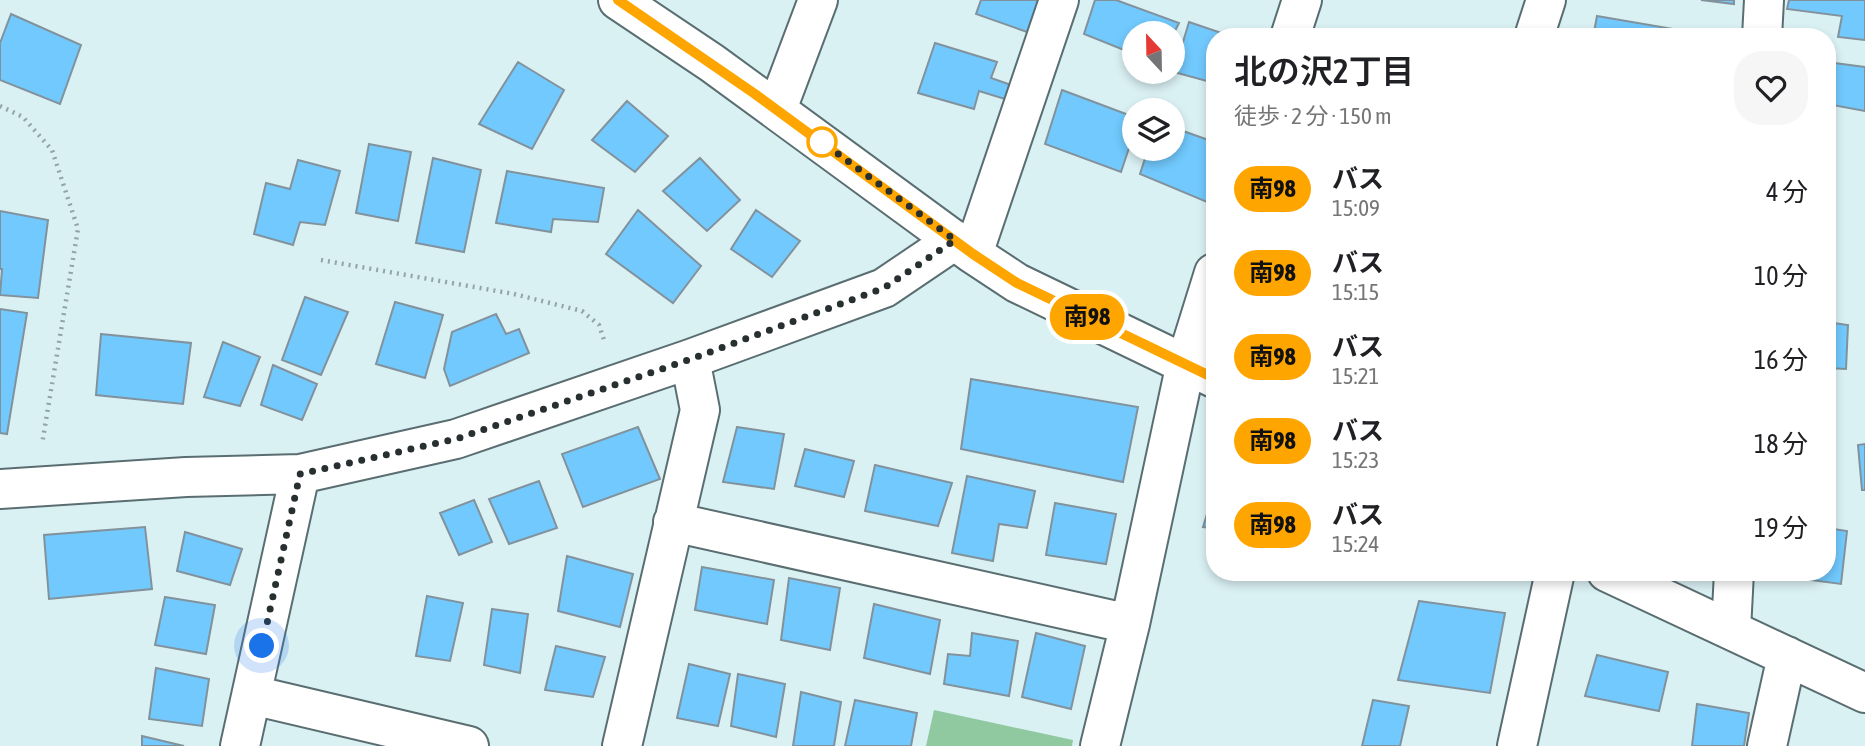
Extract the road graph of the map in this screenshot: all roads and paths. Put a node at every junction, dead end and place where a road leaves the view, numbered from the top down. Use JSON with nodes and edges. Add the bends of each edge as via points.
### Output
{"nodes":[{"id":1,"x":618,"y":0,"type":"edge"},
{"id":2,"x":818,"y":0,"type":"edge"},
{"id":3,"x":1059,"y":0,"type":"edge"},
{"id":4,"x":1302,"y":0,"type":"edge"},
{"id":5,"x":1546,"y":0,"type":"edge"},
{"id":6,"x":1764,"y":0,"type":"edge"},
{"id":7,"x":1293,"y":28,"type":"edge"},
{"id":8,"x":1537,"y":28,"type":"edge"},
{"id":9,"x":1762,"y":28,"type":"edge"},
{"id":10,"x":0,"y":106,"type":"edge"},
{"id":11,"x":777,"y":109,"type":"junction"},
{"id":12,"x":964,"y":247,"type":"junction"},
{"id":13,"x":321,"y":260,"type":"dead end"},
{"id":14,"x":1206,"y":329,"type":"edge"},
{"id":15,"x":691,"y":359,"type":"junction"},
{"id":16,"x":1200,"y":371,"type":"edge"},
{"id":17,"x":618,"y":384,"type":"junction"},
{"id":18,"x":300,"y":474,"type":"junction"},
{"id":19,"x":17,"y":488,"type":"edge"},
{"id":20,"x":673,"y":522,"type":"junction"},
{"id":21,"x":1553,"y":581,"type":"edge"},
{"id":22,"x":1625,"y":581,"type":"edge"},
{"id":23,"x":1734,"y":581,"type":"edge"},
{"id":24,"x":1130,"y":624,"type":"junction"},
{"id":25,"x":1731,"y":630,"type":"junction"},
{"id":26,"x":1787,"y":656,"type":"junction"},
{"id":27,"x":1865,"y":693,"type":"edge"},
{"id":28,"x":252,"y":695,"type":"junction"},
{"id":29,"x":240,"y":746,"type":"edge"},
{"id":30,"x":469,"y":746,"type":"edge"},
{"id":31,"x":622,"y":746,"type":"edge"},
{"id":32,"x":1100,"y":746,"type":"edge"},
{"id":33,"x":1517,"y":746,"type":"edge"},
{"id":34,"x":1767,"y":746,"type":"edge"}],
"edges":[{"from":1,"to":11,"type":"street"},
{"from":2,"to":11,"type":"street"},
{"from":3,"to":12,"type":"street"},
{"from":4,"to":7,"type":"street"},
{"from":5,"to":8,"type":"street"},
{"from":6,"to":9,"type":"street"},
{"from":10,"to":19,"type":"path","via":[[23,117],[52,150],[78,229]]},
{"from":11,"to":12,"type":"street"},
{"from":12,"to":15,"type":"street","via":[[884,288]]},
{"from":12,"to":16,"type":"street","via":[[1017,283]]},
{"from":13,"to":17,"type":"path","via":[[514,294],[582,311],[599,325]]},
{"from":14,"to":16,"type":"street"},
{"from":15,"to":17,"type":"street"},
{"from":15,"to":20,"type":"street","via":[[700,410]]},
{"from":16,"to":24,"type":"street"},
{"from":17,"to":18,"type":"street","via":[[456,439]]},
{"from":18,"to":19,"type":"street"},
{"from":18,"to":28,"type":"street"},
{"from":20,"to":24,"type":"street"},
{"from":20,"to":31,"type":"street"},
{"from":21,"to":33,"type":"street"},
{"from":22,"to":25,"type":"street"},
{"from":23,"to":25,"type":"street"},
{"from":24,"to":32,"type":"street"},
{"from":25,"to":26,"type":"street"},
{"from":26,"to":27,"type":"street"},
{"from":26,"to":34,"type":"street"},
{"from":28,"to":29,"type":"street"},
{"from":28,"to":30,"type":"street"}]}
